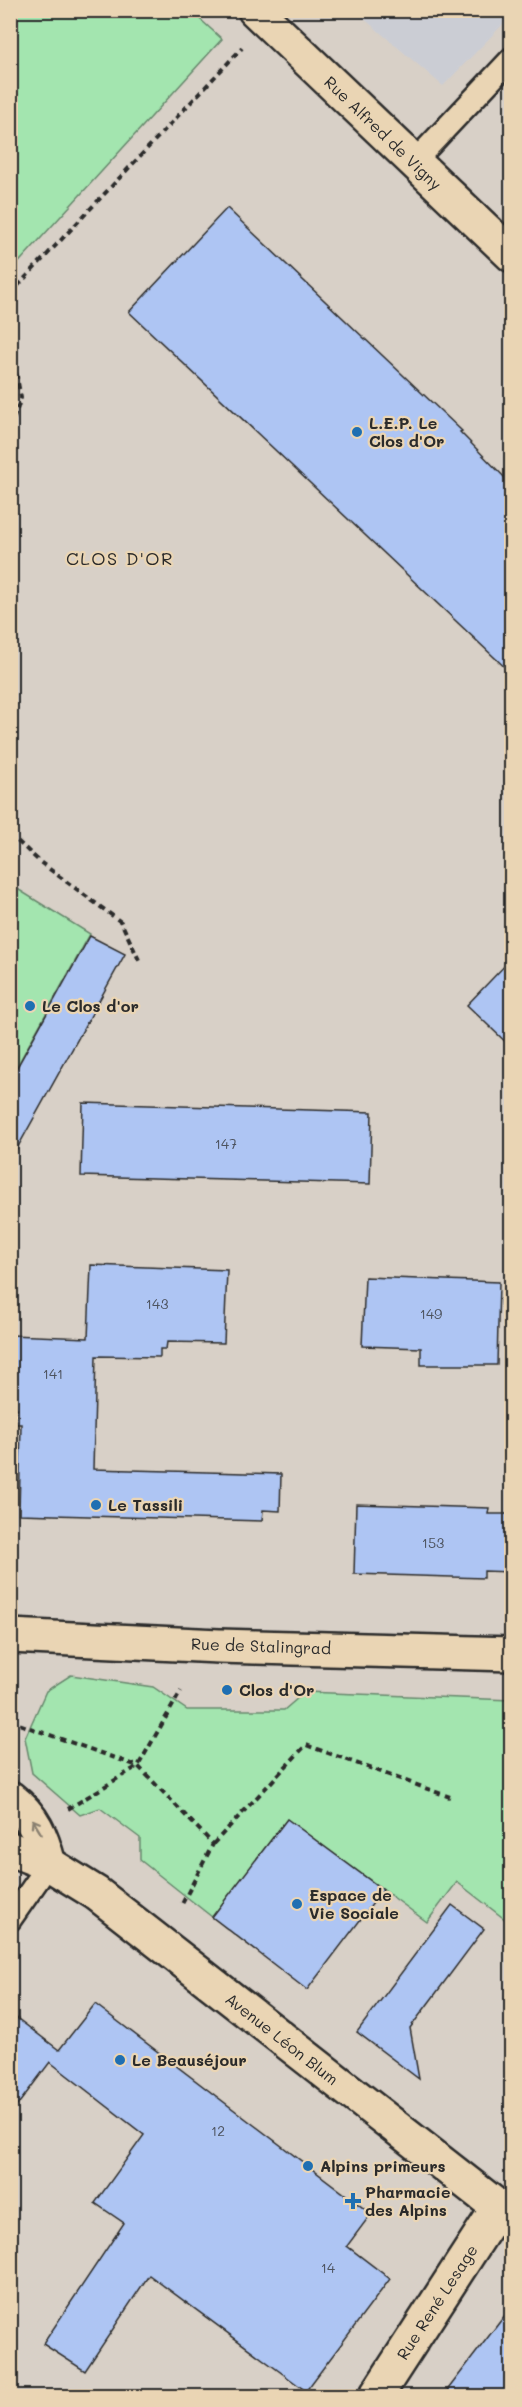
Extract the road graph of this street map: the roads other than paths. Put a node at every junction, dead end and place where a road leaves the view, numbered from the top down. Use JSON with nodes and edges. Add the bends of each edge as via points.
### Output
{"nodes":[{"id":1,"x":261,"y":16,"type":"edge"},
{"id":2,"x":512,"y":58,"type":"edge"},
{"id":3,"x":414,"y":162,"type":"junction"},
{"id":4,"x":512,"y":255,"type":"edge"},
{"id":5,"x":10,"y":1636,"type":"edge"},
{"id":6,"x":512,"y":1654,"type":"edge"},
{"id":7,"x":10,"y":1798,"type":"edge"},
{"id":8,"x":10,"y":1850,"type":"edge"},
{"id":9,"x":49,"y":1864,"type":"junction"},
{"id":10,"x":10,"y":1920,"type":"edge"},
{"id":11,"x":505,"y":2213,"type":"edge"},
{"id":12,"x":376,"y":2397,"type":"edge"}],
"edges":[{"from":1,"to":3,"type":"street","name":"Rue Alfred de Vigny"},
{"from":2,"to":3,"type":"lane"},
{"from":3,"to":4,"type":"street","name":"Rue Alfred de Vigny"},
{"from":5,"to":6,"type":"street","name":"Rue de Stalingrad","via":[[219,1647]]},
{"from":9,"to":7,"type":"street","one_way":true,"via":[[42,1835],[27,1811]]},
{"from":8,"to":9,"type":"street","name":"Avenue Léon Blum"},
{"from":9,"to":10,"type":"lane"},
{"from":9,"to":11,"type":"street","name":"Avenue Léon Blum","via":[[96,1893]]},
{"from":11,"to":12,"type":"street","name":"Rue René Lesage"}]}
